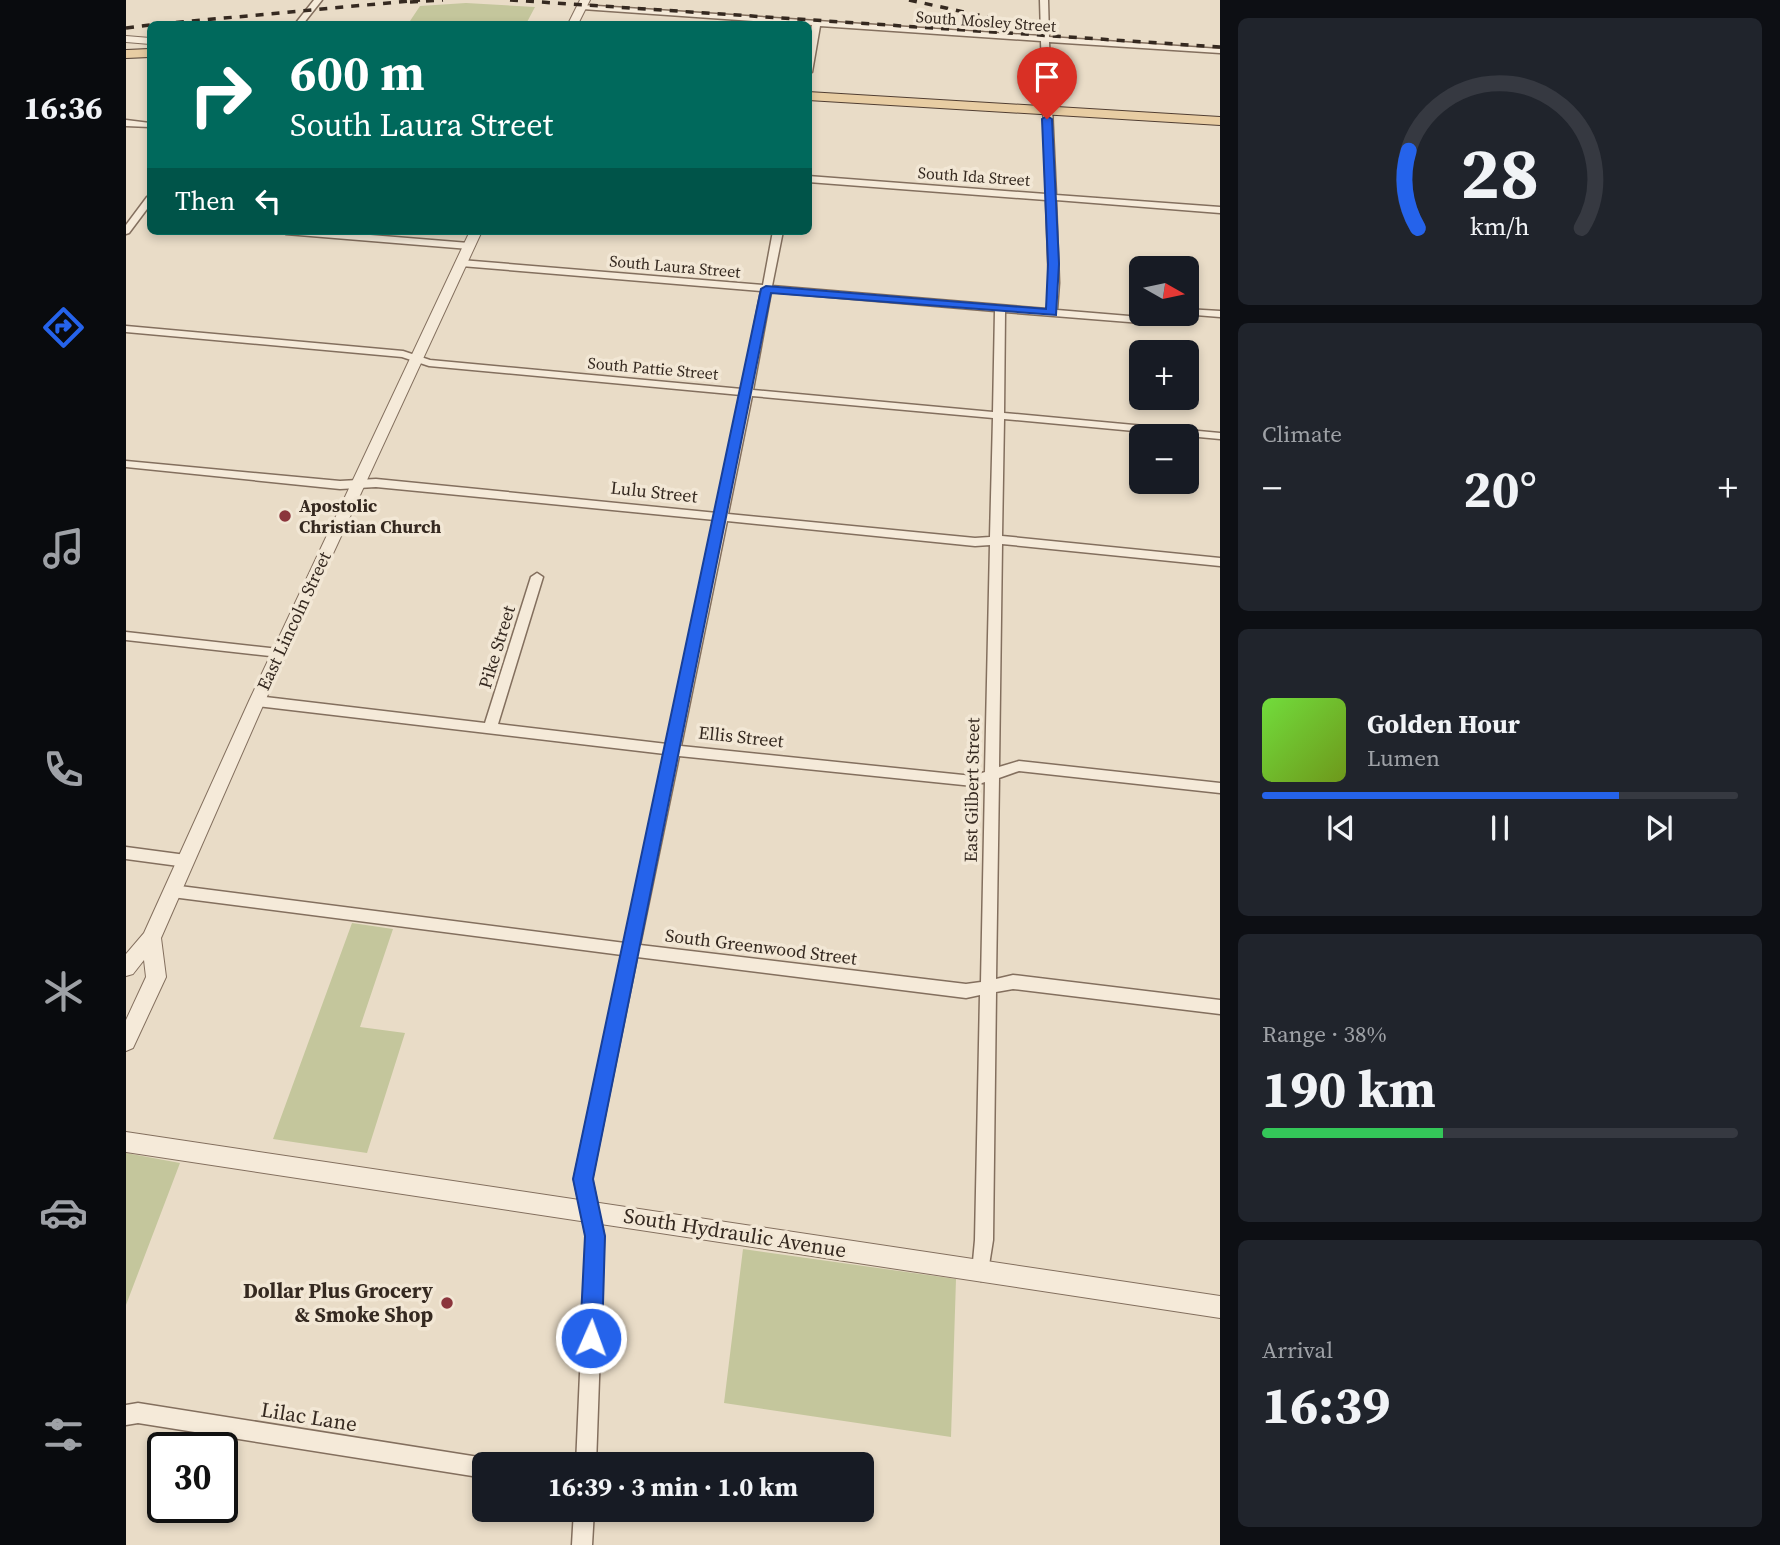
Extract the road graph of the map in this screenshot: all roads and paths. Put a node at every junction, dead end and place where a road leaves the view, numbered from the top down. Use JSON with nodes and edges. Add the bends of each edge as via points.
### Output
{"nodes":[{"id":1,"x":318,"y":0,"type":"edge"},
{"id":2,"x":1044,"y":0,"type":"edge"},
{"id":3,"x":583,"y":4,"type":"edge"},
{"id":4,"x":301,"y":21,"type":"edge"},
{"id":5,"x":574,"y":21,"type":"edge"},
{"id":6,"x":781,"y":21,"type":"edge"},
{"id":7,"x":812,"y":24,"type":"edge"},
{"id":8,"x":816,"y":24,"type":"junction"},
{"id":9,"x":1043,"y":38,"type":"junction"},
{"id":10,"x":126,"y":39,"type":"edge"},
{"id":11,"x":147,"y":42,"type":"edge"},
{"id":12,"x":147,"y":43,"type":"edge"},
{"id":13,"x":126,"y":46,"type":"edge"},
{"id":14,"x":812,"y":48,"type":"edge"},
{"id":15,"x":1220,"y":51,"type":"edge"},
{"id":16,"x":147,"y":53,"type":"edge"},
{"id":17,"x":126,"y":54,"type":"edge"},
{"id":18,"x":812,"y":87,"type":"edge"},
{"id":19,"x":812,"y":96,"type":"edge"},
{"id":20,"x":1047,"y":110,"type":"junction"},
{"id":21,"x":1220,"y":121,"type":"edge"},
{"id":22,"x":126,"y":123,"type":"edge"},
{"id":23,"x":147,"y":125,"type":"edge"},
{"id":24,"x":812,"y":179,"type":"edge"},
{"id":25,"x":1052,"y":198,"type":"junction"},
{"id":26,"x":147,"y":202,"type":"edge"},
{"id":27,"x":1220,"y":210,"type":"edge"},
{"id":28,"x":131,"y":218,"type":"edge"},
{"id":29,"x":126,"y":231,"type":"edge"},
{"id":30,"x":335,"y":235,"type":"edge"},
{"id":31,"x":474,"y":235,"type":"edge"},
{"id":32,"x":777,"y":235,"type":"edge"},
{"id":33,"x":469,"y":246,"type":"junction"},
{"id":34,"x":461,"y":263,"type":"junction"},
{"id":35,"x":766,"y":289,"type":"junction"},
{"id":36,"x":1000,"y":309,"type":"junction"},
{"id":37,"x":1052,"y":313,"type":"junction"},
{"id":38,"x":1199,"y":313,"type":"edge"},
{"id":39,"x":1220,"y":314,"type":"edge"},
{"id":40,"x":1129,"y":319,"type":"edge"},
{"id":41,"x":126,"y":329,"type":"edge"},
{"id":42,"x":416,"y":359,"type":"junction"},
{"id":43,"x":746,"y":393,"type":"junction"},
{"id":44,"x":997,"y":416,"type":"junction"},
{"id":45,"x":1220,"y":436,"type":"edge"},
{"id":46,"x":126,"y":464,"type":"edge"},
{"id":47,"x":357,"y":484,"type":"junction"},
{"id":48,"x":721,"y":516,"type":"junction"},
{"id":49,"x":995,"y":541,"type":"junction"},
{"id":50,"x":1220,"y":562,"type":"edge"},
{"id":51,"x":537,"y":577,"type":"dead end"},
{"id":52,"x":126,"y":636,"type":"edge"},
{"id":53,"x":279,"y":653,"type":"junction"},
{"id":54,"x":257,"y":701,"type":"junction"},
{"id":55,"x":490,"y":729,"type":"junction"},
{"id":56,"x":672,"y":750,"type":"junction"},
{"id":57,"x":992,"y":775,"type":"junction"},
{"id":58,"x":1220,"y":788,"type":"edge"},
{"id":59,"x":126,"y":853,"type":"edge"},
{"id":60,"x":186,"y":861,"type":"junction"},
{"id":61,"x":173,"y":891,"type":"junction"},
{"id":62,"x":151,"y":937,"type":"junction"},
{"id":63,"x":630,"y":950,"type":"junction"},
{"id":64,"x":126,"y":968,"type":"edge"},
{"id":65,"x":989,"y":987,"type":"junction"},
{"id":66,"x":1220,"y":1007,"type":"edge"},
{"id":67,"x":126,"y":1042,"type":"edge"},
{"id":68,"x":126,"y":1142,"type":"edge"},
{"id":69,"x":590,"y":1211,"type":"junction"},
{"id":70,"x":981,"y":1272,"type":"junction"},
{"id":71,"x":1220,"y":1307,"type":"edge"},
{"id":72,"x":126,"y":1415,"type":"edge"},
{"id":73,"x":587,"y":1452,"type":"edge"},
{"id":74,"x":472,"y":1466,"type":"edge"},
{"id":75,"x":583,"y":1522,"type":"edge"},
{"id":76,"x":582,"y":1545,"type":"edge"}],
"edges":[{"from":1,"to":4,"type":"street"},
{"from":2,"to":9,"type":"street"},
{"from":3,"to":5,"type":"street"},
{"from":3,"to":6,"type":"street","name":"South Mosley Street"},
{"from":7,"to":8,"type":"street","name":"South Mosley Street"},
{"from":8,"to":9,"type":"street","name":"South Mosley Street"},
{"from":8,"to":14,"type":"street"},
{"from":9,"to":15,"type":"street","name":"South Mosley Street"},
{"from":9,"to":20,"type":"street"},
{"from":10,"to":11,"type":"street"},
{"from":12,"to":13,"type":"main road"},
{"from":16,"to":17,"type":"main road"},
{"from":18,"to":20,"type":"main road"},
{"from":19,"to":20,"type":"main road"},
{"from":20,"to":21,"type":"main road"},
{"from":20,"to":25,"type":"street"},
{"from":22,"to":23,"type":"street"},
{"from":24,"to":25,"type":"street","name":"South Ida Street"},
{"from":25,"to":27,"type":"street","name":"South Ida Street"},
{"from":25,"to":37,"type":"street"},
{"from":26,"to":28,"type":"street"},
{"from":28,"to":29,"type":"street"},
{"from":30,"to":33,"type":"street"},
{"from":31,"to":33,"type":"street","name":"East Lincoln Street"},
{"from":32,"to":35,"type":"street"},
{"from":33,"to":34,"type":"street","name":"East Lincoln Street"},
{"from":34,"to":35,"type":"street","name":"South Laura Street"},
{"from":34,"to":42,"type":"street","name":"East Lincoln Street"},
{"from":35,"to":36,"type":"street","name":"South Laura Street"},
{"from":35,"to":43,"type":"street"},
{"from":36,"to":37,"type":"street","name":"South Laura Street"},
{"from":36,"to":44,"type":"street","name":"East Gilbert Street"},
{"from":37,"to":40,"type":"street","name":"South Laura Street"},
{"from":38,"to":39,"type":"street"},
{"from":41,"to":42,"type":"street","name":"South Pattie Street","via":[[403,354]]},
{"from":42,"to":43,"type":"street","name":"South Pattie Street"},
{"from":42,"to":47,"type":"street","name":"East Lincoln Street"},
{"from":43,"to":44,"type":"street","name":"South Pattie Street"},
{"from":43,"to":48,"type":"street"},
{"from":44,"to":45,"type":"street","name":"South Pattie Street"},
{"from":44,"to":49,"type":"street","name":"East Gilbert Street"},
{"from":46,"to":47,"type":"street","name":"Lulu Street"},
{"from":47,"to":48,"type":"street","name":"Lulu Street"},
{"from":47,"to":53,"type":"street","name":"East Lincoln Street"},
{"from":48,"to":49,"type":"street","name":"Lulu Street"},
{"from":48,"to":56,"type":"street"},
{"from":49,"to":50,"type":"street","name":"Lulu Street"},
{"from":49,"to":57,"type":"street","name":"East Gilbert Street"},
{"from":51,"to":55,"type":"street","name":"Pike Street"},
{"from":52,"to":53,"type":"street"},
{"from":53,"to":54,"type":"street","name":"East Lincoln Street"},
{"from":54,"to":55,"type":"street","name":"Ellis Street"},
{"from":54,"to":60,"type":"street","name":"East Lincoln Street"},
{"from":55,"to":56,"type":"street","name":"Ellis Street"},
{"from":56,"to":57,"type":"street","name":"Ellis Street","via":[[973,781]]},
{"from":56,"to":63,"type":"street"},
{"from":57,"to":58,"type":"street","name":"Ellis Street","via":[[1019,766]]},
{"from":57,"to":65,"type":"street","name":"East Gilbert Street"},
{"from":59,"to":60,"type":"street"},
{"from":60,"to":61,"type":"street","name":"East Lincoln Street"},
{"from":61,"to":62,"type":"street","name":"East Lincoln Street"},
{"from":61,"to":63,"type":"street","name":"South Greenwood Street"},
{"from":62,"to":64,"type":"street","name":"East Lincoln Street"},
{"from":62,"to":67,"type":"street","via":[[156,978]]},
{"from":63,"to":65,"type":"street","name":"South Greenwood Street","via":[[966,991]]},
{"from":63,"to":69,"type":"street","via":[[583,1179]]},
{"from":65,"to":66,"type":"street","name":"South Greenwood Street","via":[[1013,982]]},
{"from":65,"to":70,"type":"street","name":"East Gilbert Street"},
{"from":68,"to":69,"type":"street","name":"South Hydraulic Avenue"},
{"from":69,"to":70,"type":"street","name":"South Hydraulic Avenue"},
{"from":69,"to":73,"type":"street","via":[[595,1236]]},
{"from":70,"to":71,"type":"street","name":"South Hydraulic Avenue"},
{"from":72,"to":74,"type":"street","name":"Lilac Lane","via":[[138,1413]]},
{"from":75,"to":76,"type":"street"}]}
